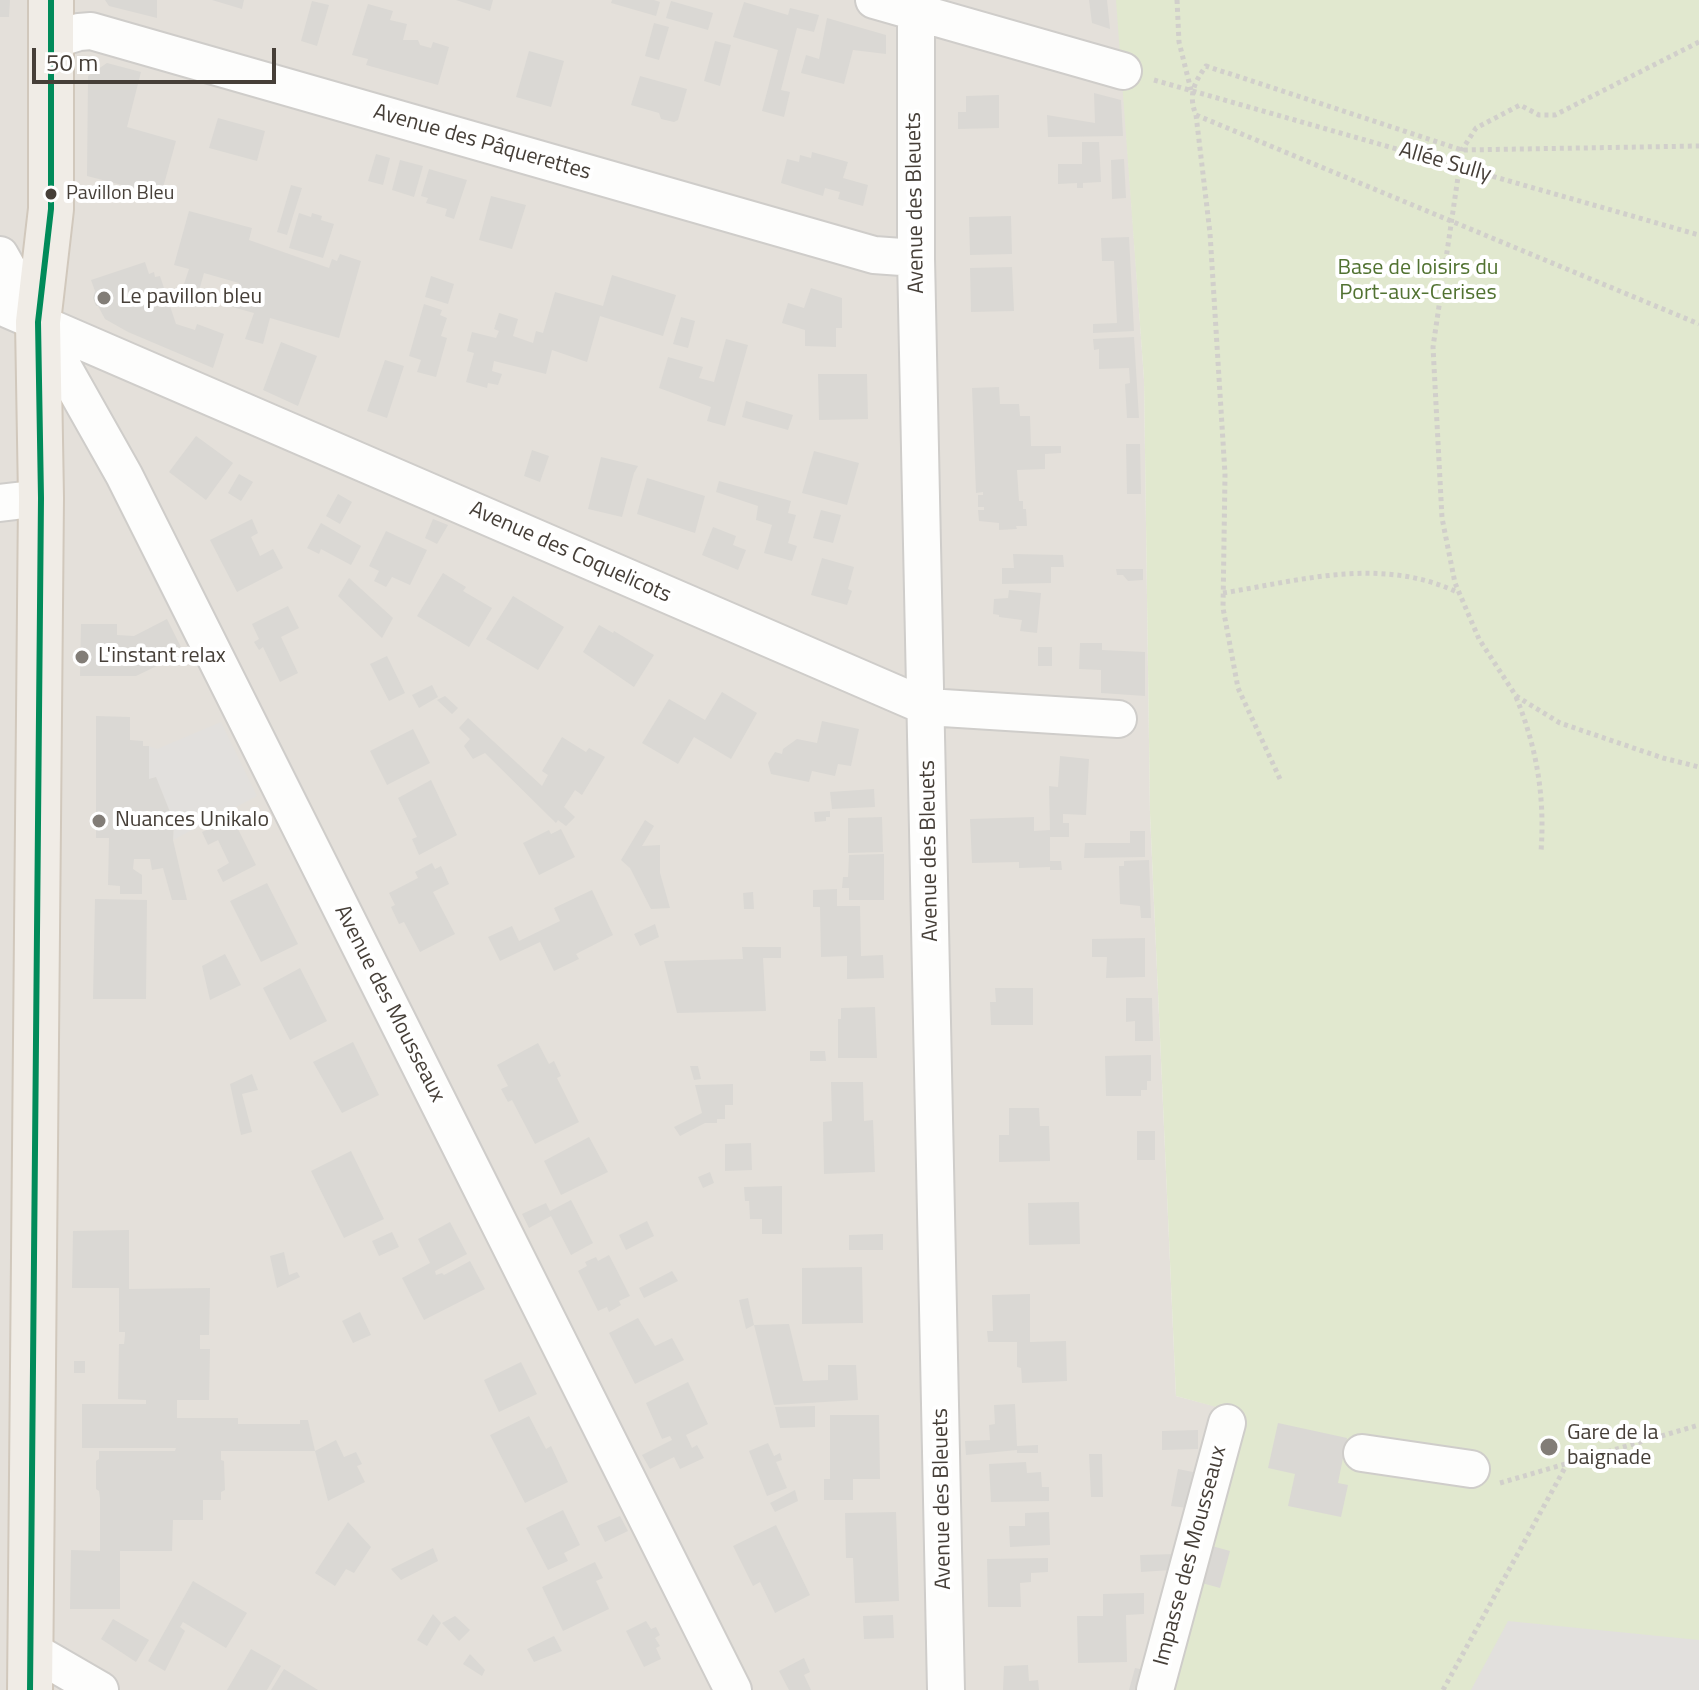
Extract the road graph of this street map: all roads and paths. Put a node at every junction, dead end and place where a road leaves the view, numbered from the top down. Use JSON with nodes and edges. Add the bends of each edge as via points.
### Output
{"nodes":[{"id":1,"x":874,"y":0,"type":"edge"},
{"id":2,"x":1177,"y":0,"type":"edge"},
{"id":3,"x":916,"y":6,"type":"edge"},
{"id":4,"x":50,"y":21,"type":"edge"},
{"id":5,"x":1699,"y":42,"type":"edge"},
{"id":6,"x":1123,"y":71,"type":"dead end"},
{"id":7,"x":1191,"y":91,"type":"junction"},
{"id":8,"x":1196,"y":115,"type":"junction"},
{"id":9,"x":1699,"y":146,"type":"edge"},
{"id":10,"x":1462,"y":150,"type":"junction"},
{"id":11,"x":1459,"y":167,"type":"junction"},
{"id":12,"x":1699,"y":235,"type":"edge"},
{"id":13,"x":0,"y":255,"type":"edge"},
{"id":14,"x":916,"y":258,"type":"junction"},
{"id":15,"x":19,"y":314,"type":"edge"},
{"id":16,"x":1699,"y":324,"type":"edge"},
{"id":17,"x":20,"y":501,"type":"edge"},
{"id":18,"x":1223,"y":593,"type":"junction"},
{"id":19,"x":1459,"y":593,"type":"junction"},
{"id":20,"x":1516,"y":696,"type":"junction"},
{"id":21,"x":927,"y":707,"type":"junction"},
{"id":22,"x":1118,"y":719,"type":"dead end"},
{"id":23,"x":1699,"y":767,"type":"edge"},
{"id":24,"x":1280,"y":779,"type":"dead end"},
{"id":25,"x":1541,"y":852,"type":"dead end"},
{"id":26,"x":1227,"y":1423,"type":"dead end"},
{"id":27,"x":1699,"y":1425,"type":"edge"},
{"id":28,"x":1362,"y":1453,"type":"dead end"},
{"id":29,"x":1567,"y":1464,"type":"junction"},
{"id":30,"x":1478,"y":1478,"type":"joint"},
{"id":31,"x":31,"y":1652,"type":"edge"},
{"id":32,"x":100,"y":1690,"type":"edge"},
{"id":33,"x":733,"y":1690,"type":"edge"},
{"id":34,"x":946,"y":1690,"type":"edge"},
{"id":35,"x":1155,"y":1690,"type":"edge"},
{"id":36,"x":1443,"y":1690,"type":"edge"}],
"edges":[{"from":1,"to":3,"type":"street"},
{"from":2,"to":7,"type":"path","via":[[1179,42]]},
{"from":3,"to":6,"type":"street"},
{"from":3,"to":14,"type":"street","name":"Avenue des Bleuets"},
{"from":4,"to":14,"type":"street","name":"Avenue des Pâquerettes","via":[[874,255]]},
{"from":4,"to":15,"type":"main road","via":[[51,209]]},
{"from":5,"to":10,"type":"path","via":[[1555,115],[1539,115],[1520,105],[1476,128]]},
{"from":7,"to":8,"type":"path"},
{"from":7,"to":10,"type":"path","via":[[1206,66]]},
{"from":7,"to":11,"type":"path","name":"Allée Sully"},
{"from":8,"to":16,"type":"path"},
{"from":8,"to":18,"type":"path","via":[[1210,233],[1224,459]]},
{"from":9,"to":10,"type":"path"},
{"from":10,"to":11,"type":"path"},
{"from":11,"to":12,"type":"path","name":"Allée Sully"},
{"from":11,"to":19,"type":"path","via":[[1433,347],[1442,518]]},
{"from":13,"to":15,"type":"street","name":"Avenue des Mousseaux"},
{"from":14,"to":21,"type":"street","name":"Avenue des Bleuets"},
{"from":15,"to":17,"type":"main road"},
{"from":15,"to":21,"type":"street","name":"Avenue des Coquelicots"},
{"from":15,"to":33,"type":"street","name":"Avenue des Mousseaux","via":[[124,475]]},
{"from":17,"to":31,"type":"main road"},
{"from":18,"to":19,"type":"path","via":[[1348,571],[1434,580]]},
{"from":18,"to":24,"type":"path","via":[[1238,688]]},
{"from":19,"to":20,"type":"path","via":[[1479,639]]},
{"from":20,"to":23,"type":"path","via":[[1560,723]]},
{"from":20,"to":25,"type":"path","via":[[1530,730],[1541,784]]},
{"from":21,"to":22,"type":"street","name":"Avenue des Coquelicots"},
{"from":21,"to":34,"type":"street","name":"Avenue des Bleuets"},
{"from":26,"to":35,"type":"street","name":"Impasse des Mousseaux"},
{"from":27,"to":29,"type":"path"},
{"from":28,"to":30,"type":"street"},
{"from":29,"to":30,"type":"path"},
{"from":29,"to":36,"type":"path"},
{"from":31,"to":32,"type":"street"}]}
